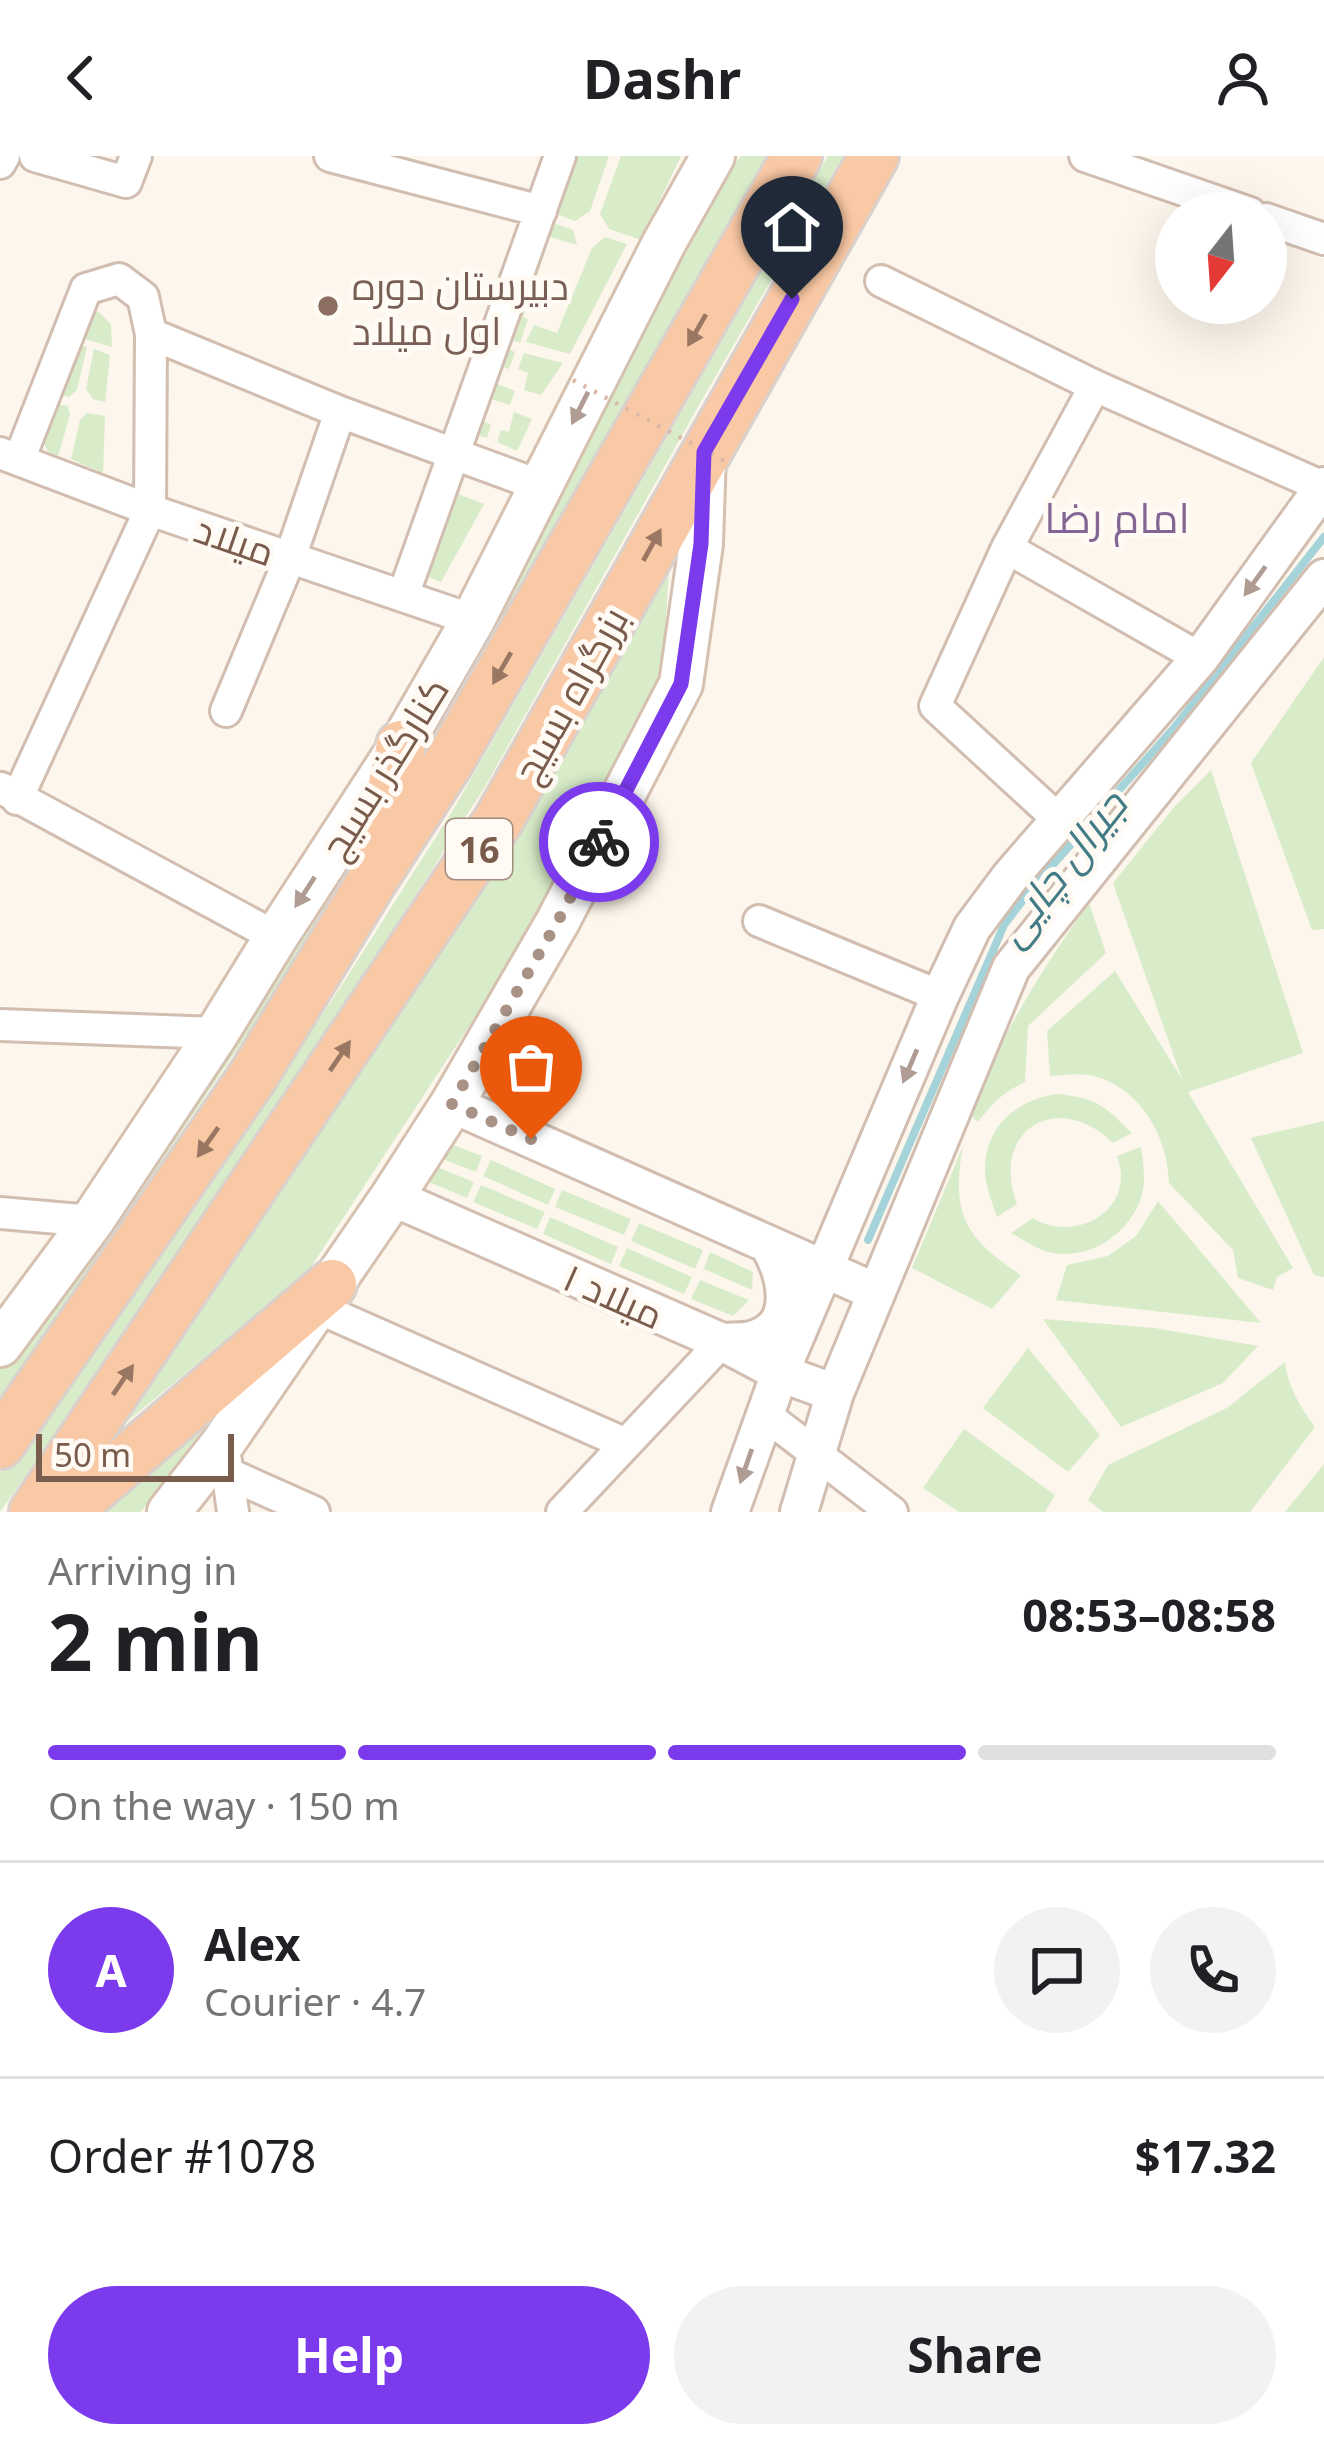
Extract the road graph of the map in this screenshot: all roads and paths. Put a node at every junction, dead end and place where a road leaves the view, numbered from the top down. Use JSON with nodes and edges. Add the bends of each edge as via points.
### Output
{"nodes":[{"id":1,"x":35,"y":156,"type":"edge"},
{"id":2,"x":136,"y":156,"type":"edge"},
{"id":3,"x":330,"y":156,"type":"edge"},
{"id":4,"x":560,"y":156,"type":"edge"},
{"id":5,"x":713,"y":156,"type":"edge"},
{"id":6,"x":797,"y":156,"type":"edge"},
{"id":7,"x":874,"y":156,"type":"edge"},
{"id":8,"x":1085,"y":156,"type":"edge"},
{"id":9,"x":1189,"y":192,"type":"edge"},
{"id":10,"x":541,"y":211,"type":"junction"},
{"id":11,"x":1287,"y":226,"type":"edge"},
{"id":12,"x":1324,"y":239,"type":"edge"},
{"id":13,"x":881,"y":281,"type":"dead end"},
{"id":14,"x":152,"y":334,"type":"junction"},
{"id":15,"x":573,"y":380,"type":"dead end"},
{"id":16,"x":1095,"y":386,"type":"junction"},
{"id":17,"x":340,"y":412,"type":"junction"},
{"id":18,"x":454,"y":454,"type":"junction"},
{"id":19,"x":10,"y":456,"type":"edge"},
{"id":20,"x":717,"y":458,"type":"junction"},
{"id":21,"x":541,"y":485,"type":"junction"},
{"id":22,"x":1324,"y":486,"type":"edge"},
{"id":23,"x":151,"y":510,"type":"junction"},
{"id":24,"x":1007,"y":548,"type":"junction"},
{"id":25,"x":290,"y":558,"type":"junction"},
{"id":26,"x":1324,"y":578,"type":"edge"},
{"id":27,"x":403,"y":596,"type":"junction"},
{"id":28,"x":473,"y":620,"type":"junction"},
{"id":29,"x":1200,"y":658,"type":"junction"},
{"id":30,"x":226,"y":711,"type":"dead end"},
{"id":31,"x":400,"y":745,"type":"junction"},
{"id":32,"x":8,"y":793,"type":"edge"},
{"id":33,"x":1059,"y":820,"type":"junction"},
{"id":34,"x":373,"y":879,"type":"junction"},
{"id":35,"x":759,"y":921,"type":"dead end"},
{"id":36,"x":276,"y":937,"type":"junction"},
{"id":37,"x":940,"y":996,"type":"junction"},
{"id":38,"x":0,"y":1001,"type":"edge"},
{"id":39,"x":0,"y":1025,"type":"edge"},
{"id":40,"x":40,"y":1026,"type":"junction"},
{"id":41,"x":218,"y":1034,"type":"junction"},
{"id":42,"x":452,"y":1104,"type":"junction"},
{"id":43,"x":392,"y":1198,"type":"junction"},
{"id":44,"x":0,"y":1213,"type":"edge"},
{"id":45,"x":92,"y":1221,"type":"junction"},
{"id":46,"x":768,"y":1244,"type":"junction"},
{"id":47,"x":825,"y":1271,"type":"junction"},
{"id":48,"x":876,"y":1292,"type":"junction"},
{"id":49,"x":324,"y":1295,"type":"junction"},
{"id":50,"x":722,"y":1342,"type":"junction"},
{"id":51,"x":0,"y":1346,"type":"edge"},
{"id":52,"x":780,"y":1373,"type":"junction"},
{"id":53,"x":835,"y":1393,"type":"junction"},
{"id":54,"x":764,"y":1414,"type":"junction"},
{"id":55,"x":0,"y":1444,"type":"edge"},
{"id":56,"x":626,"y":1444,"type":"junction"},
{"id":57,"x":817,"y":1453,"type":"junction"},
{"id":58,"x":225,"y":1458,"type":"junction"},
{"id":59,"x":34,"y":1512,"type":"edge"},
{"id":60,"x":66,"y":1512,"type":"edge"},
{"id":61,"x":169,"y":1512,"type":"edge"},
{"id":62,"x":233,"y":1512,"type":"edge"},
{"id":63,"x":314,"y":1512,"type":"edge"},
{"id":64,"x":562,"y":1512,"type":"edge"},
{"id":65,"x":730,"y":1512,"type":"edge"},
{"id":66,"x":799,"y":1512,"type":"edge"},
{"id":67,"x":892,"y":1512,"type":"edge"}],
"edges":[{"from":1,"to":2,"type":"street","via":[[126,182]]},
{"from":3,"to":10,"type":"street"},
{"from":4,"to":10,"type":"street"},
{"from":5,"to":21,"type":"main road","name":"کنارگذر بسیج","one_way":true},
{"from":6,"to":34,"type":"highway","name":"بزرگراه بسیج","number":"16","one_way":true,"via":[[450,760]]},
{"from":7,"to":20,"type":"highway","name":"بزرگراه بسیج","number":"16"},
{"from":8,"to":9,"type":"street"},
{"from":10,"to":18,"type":"street"},
{"from":11,"to":12,"type":"street"},
{"from":13,"to":16,"type":"street"},
{"from":14,"to":17,"type":"street"},
{"from":14,"to":19,"type":"street","via":[[143,297],[119,279],[86,289]]},
{"from":14,"to":23,"type":"street"},
{"from":15,"to":20,"type":"path","bridge":true},
{"from":16,"to":22,"type":"street"},
{"from":16,"to":24,"type":"street"},
{"from":17,"to":18,"type":"street"},
{"from":17,"to":25,"type":"street"},
{"from":18,"to":21,"type":"street"},
{"from":18,"to":27,"type":"street"},
{"from":19,"to":23,"type":"street","name":"میلاد"},
{"from":20,"to":42,"type":"main road","via":[[681,684]]},
{"from":59,"to":20,"type":"highway","name":"بزرگراه بسیج","number":"16","one_way":true,"via":[[498,820]]},
{"from":21,"to":28,"type":"main road","name":"کنارگذر بسیج"},
{"from":22,"to":29,"type":"street","one_way":true},
{"from":23,"to":25,"type":"street","name":"میلاد"},
{"from":23,"to":32,"type":"street"},
{"from":24,"to":29,"type":"street"},
{"from":24,"to":33,"type":"street","via":[[935,706]]},
{"from":25,"to":27,"type":"street","name":"میلاد"},
{"from":25,"to":30,"type":"street"},
{"from":26,"to":48,"type":"street","via":[[1011,968]]},
{"from":27,"to":28,"type":"street","name":"میلاد"},
{"from":28,"to":31,"type":"main road","name":"کنارگذر بسیج"},
{"from":29,"to":33,"type":"street"},
{"from":31,"to":34,"type":"highway"},
{"from":31,"to":36,"type":"main road","name":"کنارگذر بسیج","one_way":true},
{"from":32,"to":36,"type":"street"},
{"from":33,"to":37,"type":"street","via":[[972,928]]},
{"from":34,"to":55,"type":"highway","name":"بزرگراه بسیج","number":"16","one_way":true,"via":[[254,1076]]},
{"from":35,"to":37,"type":"street"},
{"from":36,"to":41,"type":"main road","name":"کنارگذر بسیج"},
{"from":37,"to":47,"type":"street","one_way":true},
{"from":38,"to":40,"type":"street"},
{"from":39,"to":40,"type":"street"},
{"from":40,"to":41,"type":"street"},
{"from":41,"to":45,"type":"main road","name":"کنارگذر بسیج"},
{"from":42,"to":43,"type":"main road"},
{"from":42,"to":46,"type":"street"},
{"from":43,"to":49,"type":"main road"},
{"from":43,"to":50,"type":"street","name":"میلاد ۱"},
{"from":44,"to":45,"type":"street"},
{"from":45,"to":51,"type":"main road","name":"کنارگذر بسیج"},
{"from":46,"to":47,"type":"street"},
{"from":46,"to":50,"type":"street","via":[[787,1294],[777,1324],[754,1340]]},
{"from":47,"to":48,"type":"street"},
{"from":47,"to":52,"type":"street"},
{"from":48,"to":53,"type":"street"},
{"from":49,"to":56,"type":"street"},
{"from":49,"to":58,"type":"main road"},
{"from":49,"to":60,"type":"highway"},
{"from":50,"to":52,"type":"street","name":"میلاد ۱"},
{"from":50,"to":56,"type":"street"},
{"from":52,"to":53,"type":"street","name":"میلاد ۱"},
{"from":52,"to":54,"type":"street"},
{"from":53,"to":57,"type":"street"},
{"from":54,"to":57,"type":"street"},
{"from":54,"to":65,"type":"street","one_way":true},
{"from":56,"to":64,"type":"street"},
{"from":57,"to":66,"type":"street"},
{"from":57,"to":67,"type":"street"},
{"from":58,"to":61,"type":"main road"},
{"from":58,"to":62,"type":"street"},
{"from":58,"to":63,"type":"street"}]}
